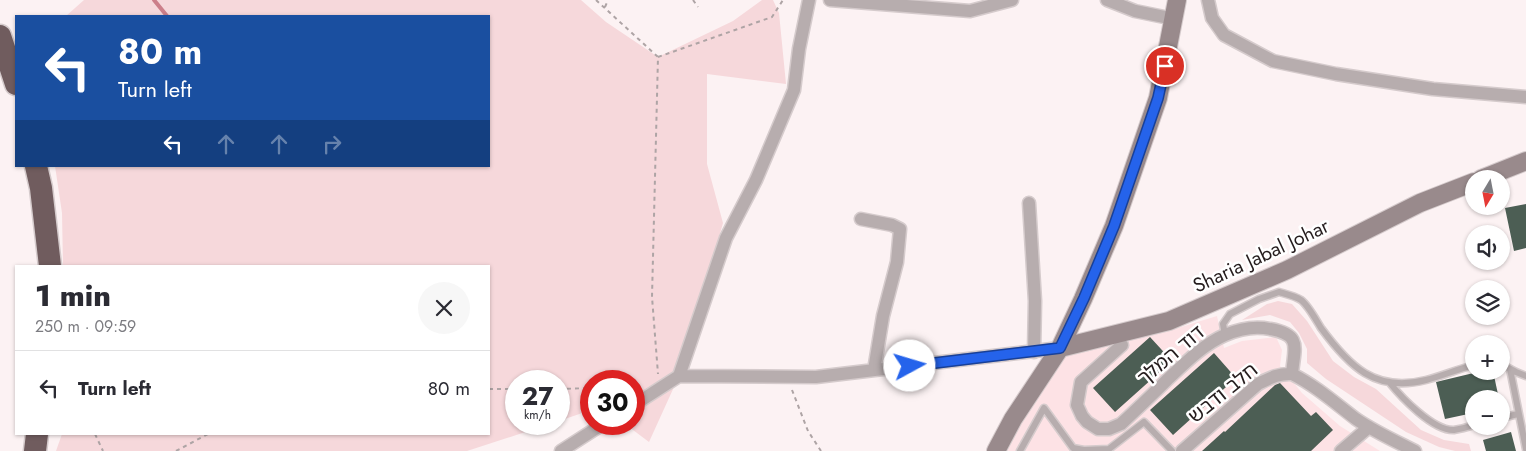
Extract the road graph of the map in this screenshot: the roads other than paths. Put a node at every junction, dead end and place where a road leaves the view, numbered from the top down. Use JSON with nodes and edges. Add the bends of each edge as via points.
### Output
{"nodes":[{"id":1,"x":809,"y":0,"type":"edge"},
{"id":2,"x":830,"y":0,"type":"edge"},
{"id":3,"x":1012,"y":0,"type":"edge"},
{"id":4,"x":1107,"y":0,"type":"edge"},
{"id":5,"x":1177,"y":0,"type":"edge"},
{"id":6,"x":1208,"y":0,"type":"edge"},
{"id":7,"x":1174,"y":19,"type":"junction"},
{"id":8,"x":0,"y":36,"type":"edge"},
{"id":9,"x":15,"y":81,"type":"edge"},
{"id":10,"x":1526,"y":97,"type":"edge"},
{"id":11,"x":1526,"y":161,"type":"edge"},
{"id":12,"x":36,"y":167,"type":"edge"},
{"id":13,"x":1504,"y":170,"type":"edge"},
{"id":14,"x":1465,"y":186,"type":"edge"},
{"id":15,"x":1029,"y":203,"type":"dead end"},
{"id":16,"x":861,"y":219,"type":"dead end"},
{"id":17,"x":50,"y":265,"type":"edge"},
{"id":18,"x":1225,"y":335,"type":"junction"},
{"id":19,"x":1122,"y":345,"type":"dead end"},
{"id":20,"x":1060,"y":348,"type":"junction"},
{"id":21,"x":1034,"y":352,"type":"junction"},
{"id":22,"x":1465,"y":368,"type":"edge"},
{"id":23,"x":1510,"y":369,"type":"joint"},
{"id":24,"x":874,"y":370,"type":"junction"},
{"id":25,"x":1292,"y":374,"type":"junction"},
{"id":26,"x":679,"y":376,"type":"junction"},
{"id":27,"x":1526,"y":376,"type":"edge"},
{"id":28,"x":1389,"y":382,"type":"junction"},
{"id":29,"x":645,"y":397,"type":"edge"},
{"id":30,"x":1518,"y":414,"type":"junction"},
{"id":31,"x":1510,"y":416,"type":"edge"},
{"id":32,"x":1370,"y":427,"type":"junction"},
{"id":33,"x":1465,"y":427,"type":"edge"},
{"id":34,"x":37,"y":435,"type":"edge"},
{"id":35,"x":586,"y":435,"type":"edge"},
{"id":36,"x":1526,"y":449,"type":"edge"},
{"id":37,"x":35,"y":451,"type":"edge"},
{"id":38,"x":560,"y":451,"type":"edge"},
{"id":39,"x":996,"y":451,"type":"edge"},
{"id":40,"x":1020,"y":451,"type":"edge"},
{"id":41,"x":1172,"y":451,"type":"edge"},
{"id":42,"x":1182,"y":451,"type":"edge"},
{"id":43,"x":1341,"y":451,"type":"edge"},
{"id":44,"x":1415,"y":451,"type":"edge"}],
"edges":[{"from":1,"to":26,"type":"street","via":[[794,90],[756,180],[726,238]]},
{"from":2,"to":3,"type":"street","via":[[970,11]]},
{"from":4,"to":7,"type":"street","via":[[1135,11]]},
{"from":5,"to":7,"type":"street"},
{"from":6,"to":10,"type":"street","via":[[1212,18],[1224,35],[1272,61],[1423,87]]},
{"from":7,"to":20,"type":"street","via":[[1158,98],[1114,226]]},
{"from":8,"to":9,"type":"highway"},
{"from":11,"to":13,"type":"street"},
{"from":12,"to":17,"type":"highway"},
{"from":14,"to":20,"type":"street","name":"Sharia Jabal Johar","via":[[1420,203],[1287,270],[1169,321]]},
{"from":15,"to":21,"type":"street","via":[[1035,301]]},
{"from":16,"to":24,"type":"street","via":[[900,229],[897,262]]},
{"from":18,"to":19,"type":"street","name":"דוד המלך","via":[[1187,362],[1121,424],[1098,429],[1082,416],[1077,405],[1081,382]]},
{"from":18,"to":25,"type":"street","name":"דוד המלך","via":[[1260,327],[1286,333],[1295,346]]},
{"from":18,"to":28,"type":"lane","via":[[1224,324],[1230,314],[1279,292],[1302,301],[1337,349],[1364,374]]},
{"from":20,"to":21,"type":"street"},
{"from":20,"to":39,"type":"street"},
{"from":21,"to":24,"type":"street"},
{"from":22,"to":28,"type":"lane","via":[[1410,383]]},
{"from":23,"to":27,"type":"lane"},
{"from":23,"to":30,"type":"lane"},
{"from":24,"to":26,"type":"street","via":[[816,376]]},
{"from":25,"to":32,"type":"street"},
{"from":25,"to":42,"type":"street","name":"חלב ודבש","via":[[1273,376],[1258,384]]},
{"from":26,"to":29,"type":"street"},
{"from":28,"to":33,"type":"lane","via":[[1431,421],[1446,429]]},
{"from":30,"to":31,"type":"lane"},
{"from":30,"to":36,"type":"lane"},
{"from":32,"to":43,"type":"street"},
{"from":32,"to":44,"type":"street"},
{"from":34,"to":37,"type":"highway"},
{"from":35,"to":38,"type":"street"},
{"from":40,"to":41,"type":"lane","via":[[1044,408],[1073,448],[1109,449],[1144,422]]}]}
